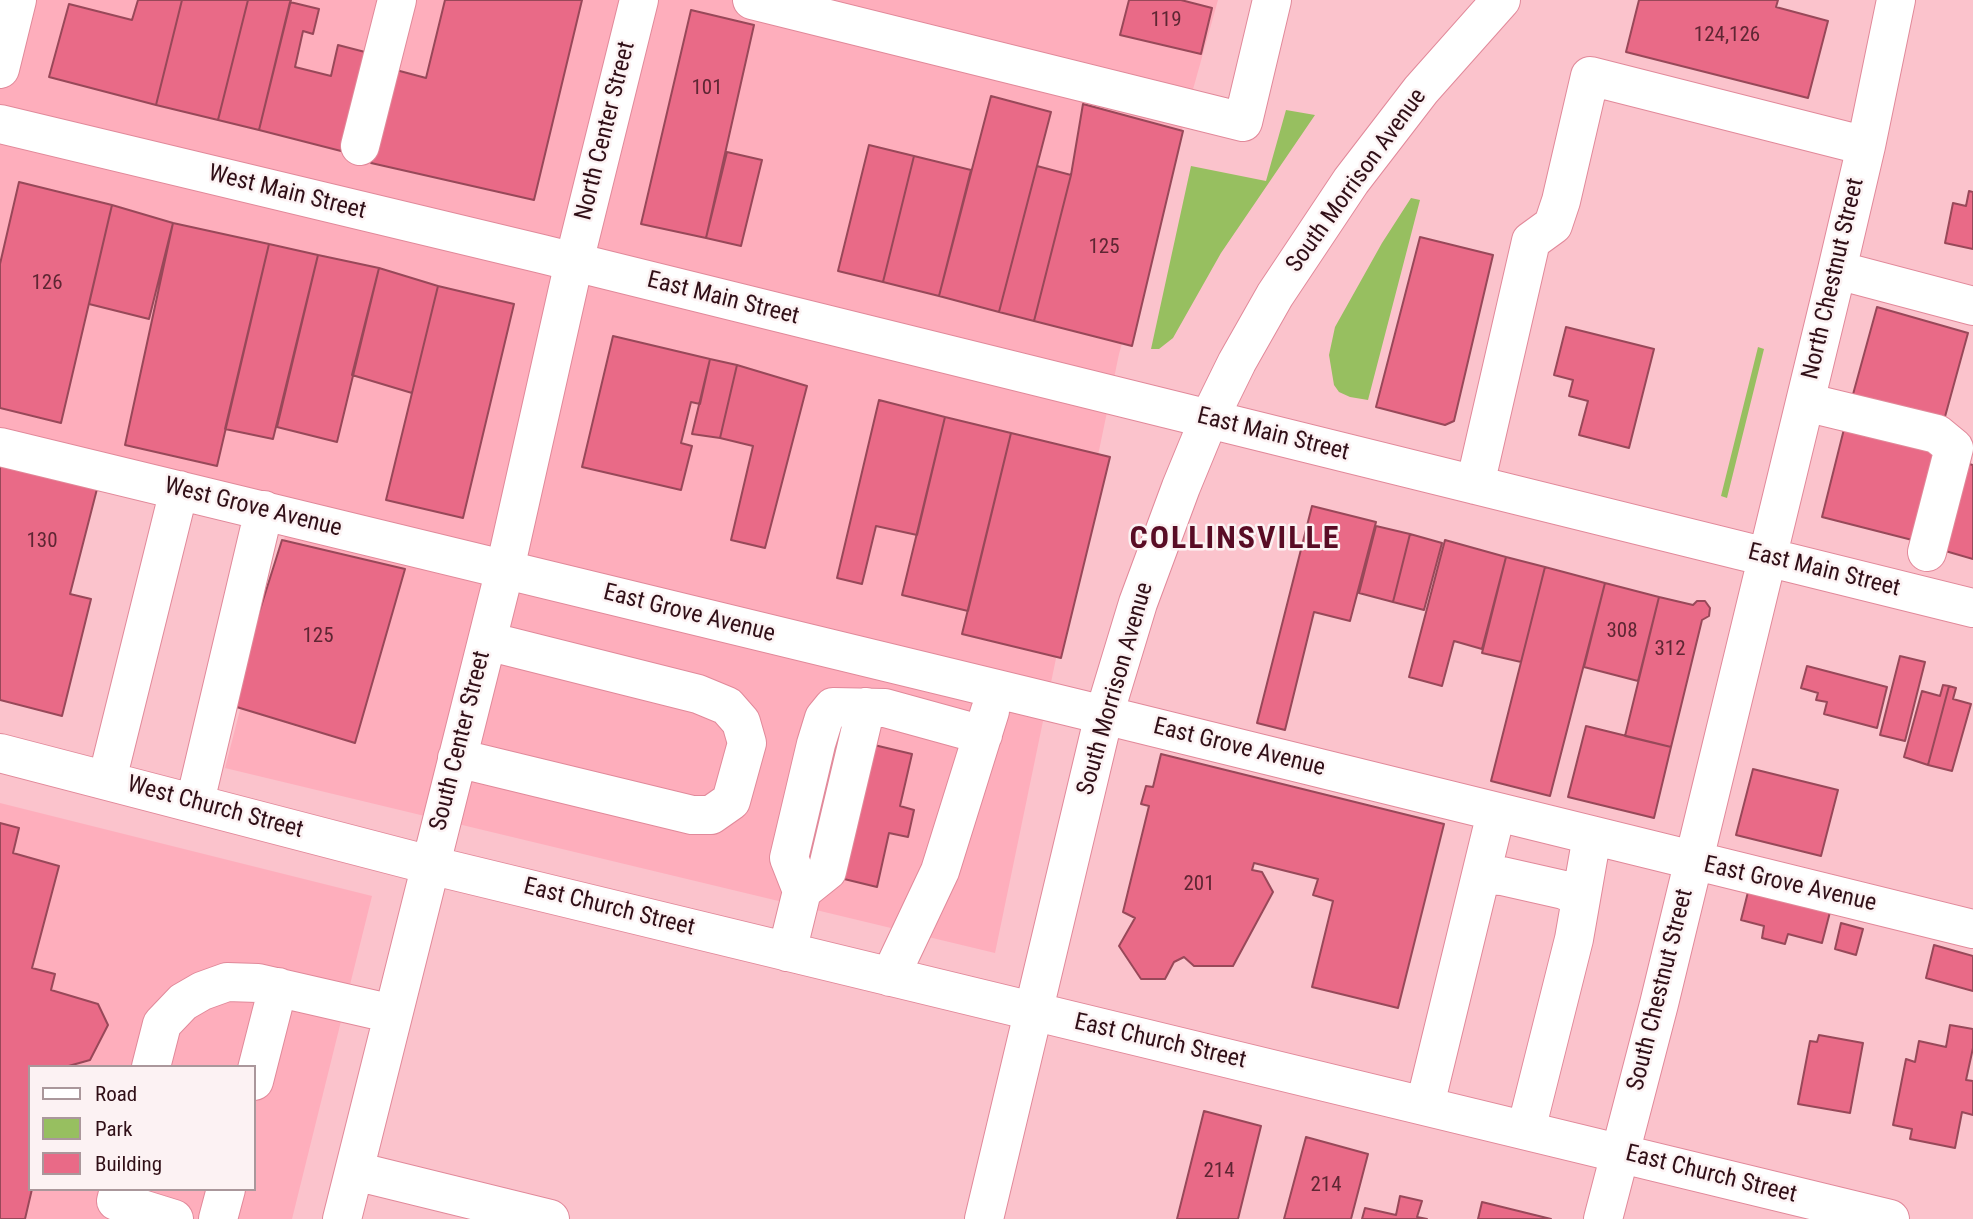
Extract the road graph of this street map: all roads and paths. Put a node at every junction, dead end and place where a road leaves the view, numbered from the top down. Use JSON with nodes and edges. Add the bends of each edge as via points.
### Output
{"nodes":[{"id":1,"x":17,"y":0,"type":"edge"},
{"id":2,"x":397,"y":0,"type":"edge"},
{"id":3,"x":639,"y":0,"type":"edge"},
{"id":4,"x":752,"y":0,"type":"edge"},
{"id":5,"x":1272,"y":0,"type":"edge"},
{"id":6,"x":1500,"y":0,"type":"edge"},
{"id":7,"x":1896,"y":0,"type":"edge"},
{"id":8,"x":874,"y":15,"type":"edge"},
{"id":9,"x":0,"y":69,"type":"edge"},
{"id":10,"x":0,"y":124,"type":"edge"},
{"id":11,"x":360,"y":146,"type":"dead end"},
{"id":12,"x":1866,"y":146,"type":"junction"},
{"id":13,"x":574,"y":262,"type":"junction"},
{"id":14,"x":1836,"y":270,"type":"junction"},
{"id":15,"x":1973,"y":306,"type":"edge"},
{"id":16,"x":1805,"y":402,"type":"junction"},
{"id":17,"x":1209,"y":419,"type":"junction"},
{"id":18,"x":0,"y":447,"type":"edge"},
{"id":19,"x":1475,"y":485,"type":"junction"},
{"id":20,"x":180,"y":490,"type":"junction"},
{"id":21,"x":264,"y":510,"type":"junction"},
{"id":22,"x":1927,"y":552,"type":"dead end"},
{"id":23,"x":1768,"y":557,"type":"junction"},
{"id":24,"x":505,"y":569,"type":"junction"},
{"id":25,"x":1973,"y":608,"type":"edge"},
{"id":26,"x":487,"y":641,"type":"junction"},
{"id":27,"x":997,"y":689,"type":"junction"},
{"id":28,"x":1104,"y":715,"type":"junction"},
{"id":29,"x":983,"y":735,"type":"junction"},
{"id":30,"x":0,"y":754,"type":"edge"},
{"id":31,"x":457,"y":758,"type":"junction"},
{"id":32,"x":107,"y":780,"type":"junction"},
{"id":33,"x":195,"y":802,"type":"junction"},
{"id":34,"x":1496,"y":813,"type":"junction"},
{"id":35,"x":1592,"y":836,"type":"junction"},
{"id":36,"x":1693,"y":862,"type":"junction"},
{"id":37,"x":430,"y":865,"type":"junction"},
{"id":38,"x":1482,"y":875,"type":"junction"},
{"id":39,"x":1581,"y":898,"type":"junction"},
{"id":40,"x":1973,"y":929,"type":"edge"},
{"id":41,"x":787,"y":952,"type":"junction"},
{"id":42,"x":890,"y":977,"type":"junction"},
{"id":43,"x":278,"y":987,"type":"junction"},
{"id":44,"x":1033,"y":1012,"type":"junction"},
{"id":45,"x":393,"y":1014,"type":"junction"},
{"id":46,"x":152,"y":1065,"type":"edge"},
{"id":47,"x":256,"y":1073,"type":"edge"},
{"id":48,"x":1425,"y":1105,"type":"junction"},
{"id":49,"x":1526,"y":1130,"type":"junction"},
{"id":50,"x":1620,"y":1152,"type":"junction"},
{"id":51,"x":355,"y":1171,"type":"junction"},
{"id":52,"x":118,"y":1191,"type":"edge"},
{"id":53,"x":225,"y":1191,"type":"edge"},
{"id":54,"x":174,"y":1219,"type":"edge"},
{"id":55,"x":218,"y":1219,"type":"edge"},
{"id":56,"x":342,"y":1219,"type":"edge"},
{"id":57,"x":550,"y":1219,"type":"edge"},
{"id":58,"x":984,"y":1219,"type":"edge"},
{"id":59,"x":1603,"y":1219,"type":"edge"},
{"id":60,"x":1890,"y":1219,"type":"edge"}],
"edges":[{"from":1,"to":9,"type":"street"},
{"from":2,"to":11,"type":"street"},
{"from":3,"to":13,"type":"street","name":"North Center Street"},
{"from":4,"to":8,"type":"street"},
{"from":5,"to":8,"type":"street","via":[[1243,122]]},
{"from":6,"to":17,"type":"street","name":"South Morrison Avenue","via":[[1421,90],[1351,181],[1275,295]]},
{"from":7,"to":12,"type":"street","name":"North Chestnut Street"},
{"from":10,"to":13,"type":"street","name":"West Main Street"},
{"from":12,"to":14,"type":"street","name":"North Chestnut Street"},
{"from":12,"to":19,"type":"street","via":[[1590,76],[1553,225],[1531,241]]},
{"from":13,"to":17,"type":"street","name":"East Main Street"},
{"from":13,"to":24,"type":"street","name":"South Center Street"},
{"from":14,"to":15,"type":"street"},
{"from":14,"to":16,"type":"street","name":"North Chestnut Street"},
{"from":16,"to":22,"type":"street","via":[[1937,434],[1954,448]]},
{"from":16,"to":23,"type":"street","name":"North Chestnut Street"},
{"from":17,"to":19,"type":"street","name":"East Main Street"},
{"from":17,"to":28,"type":"street","name":"South Morrison Avenue","via":[[1143,590]]},
{"from":18,"to":20,"type":"street","name":"West Grove Avenue"},
{"from":19,"to":23,"type":"street","name":"East Main Street"},
{"from":20,"to":21,"type":"street","name":"West Grove Avenue"},
{"from":20,"to":32,"type":"street"},
{"from":21,"to":24,"type":"street","name":"West Grove Avenue"},
{"from":21,"to":33,"type":"street"},
{"from":23,"to":25,"type":"street","name":"East Main Street"},
{"from":23,"to":36,"type":"street","name":"South Chestnut Street"},
{"from":24,"to":26,"type":"street","name":"South Center Street"},
{"from":24,"to":27,"type":"street","name":"East Grove Avenue"},
{"from":26,"to":31,"type":"street","name":"South Center Street"},
{"from":26,"to":31,"type":"street","via":[[698,694],[727,706],[741,722],[747,743],[731,801],[711,816]]},
{"from":27,"to":28,"type":"street","name":"East Grove Avenue"},
{"from":27,"to":29,"type":"street"},
{"from":28,"to":34,"type":"street","name":"East Grove Avenue"},
{"from":28,"to":44,"type":"street","name":"South Morrison Avenue"},
{"from":29,"to":41,"type":"street","via":[[885,708],[855,707],[827,871],[802,891]]},
{"from":29,"to":42,"type":"street","via":[[940,871]]},
{"from":30,"to":32,"type":"street","name":"West Church Street"},
{"from":31,"to":37,"type":"street","name":"South Center Street"},
{"from":32,"to":33,"type":"street","name":"West Church Street"},
{"from":33,"to":37,"type":"street","name":"West Church Street"},
{"from":34,"to":35,"type":"street","name":"East Grove Avenue"},
{"from":34,"to":38,"type":"street"},
{"from":35,"to":36,"type":"street","name":"East Grove Avenue"},
{"from":35,"to":39,"type":"street"},
{"from":36,"to":40,"type":"street","name":"East Grove Avenue"},
{"from":36,"to":50,"type":"street","name":"South Chestnut Street"},
{"from":37,"to":41,"type":"street","name":"East Church Street"},
{"from":37,"to":45,"type":"street","name":"South Center Street"},
{"from":38,"to":39,"type":"street","via":[[1564,890]]},
{"from":38,"to":48,"type":"street"},
{"from":39,"to":49,"type":"street"},
{"from":41,"to":42,"type":"street","name":"East Church Street"},
{"from":42,"to":44,"type":"street","name":"East Church Street"},
{"from":43,"to":45,"type":"street"},
{"from":43,"to":46,"type":"street","via":[[227,982],[183,1002],[162,1024]]},
{"from":43,"to":47,"type":"street"},
{"from":44,"to":48,"type":"street","name":"East Church Street"},
{"from":44,"to":58,"type":"street","name":"South Morrison Avenue"},
{"from":45,"to":51,"type":"street","name":"South Center Street"},
{"from":48,"to":49,"type":"street","name":"East Church Street"},
{"from":49,"to":50,"type":"street","name":"East Church Street"},
{"from":50,"to":59,"type":"street","name":"South Chestnut Street"},
{"from":50,"to":60,"type":"street","name":"East Church Street"},
{"from":51,"to":56,"type":"street","name":"South Center Street"},
{"from":51,"to":57,"type":"street"},
{"from":52,"to":54,"type":"street","via":[[116,1201]]},
{"from":53,"to":55,"type":"street"}]}
